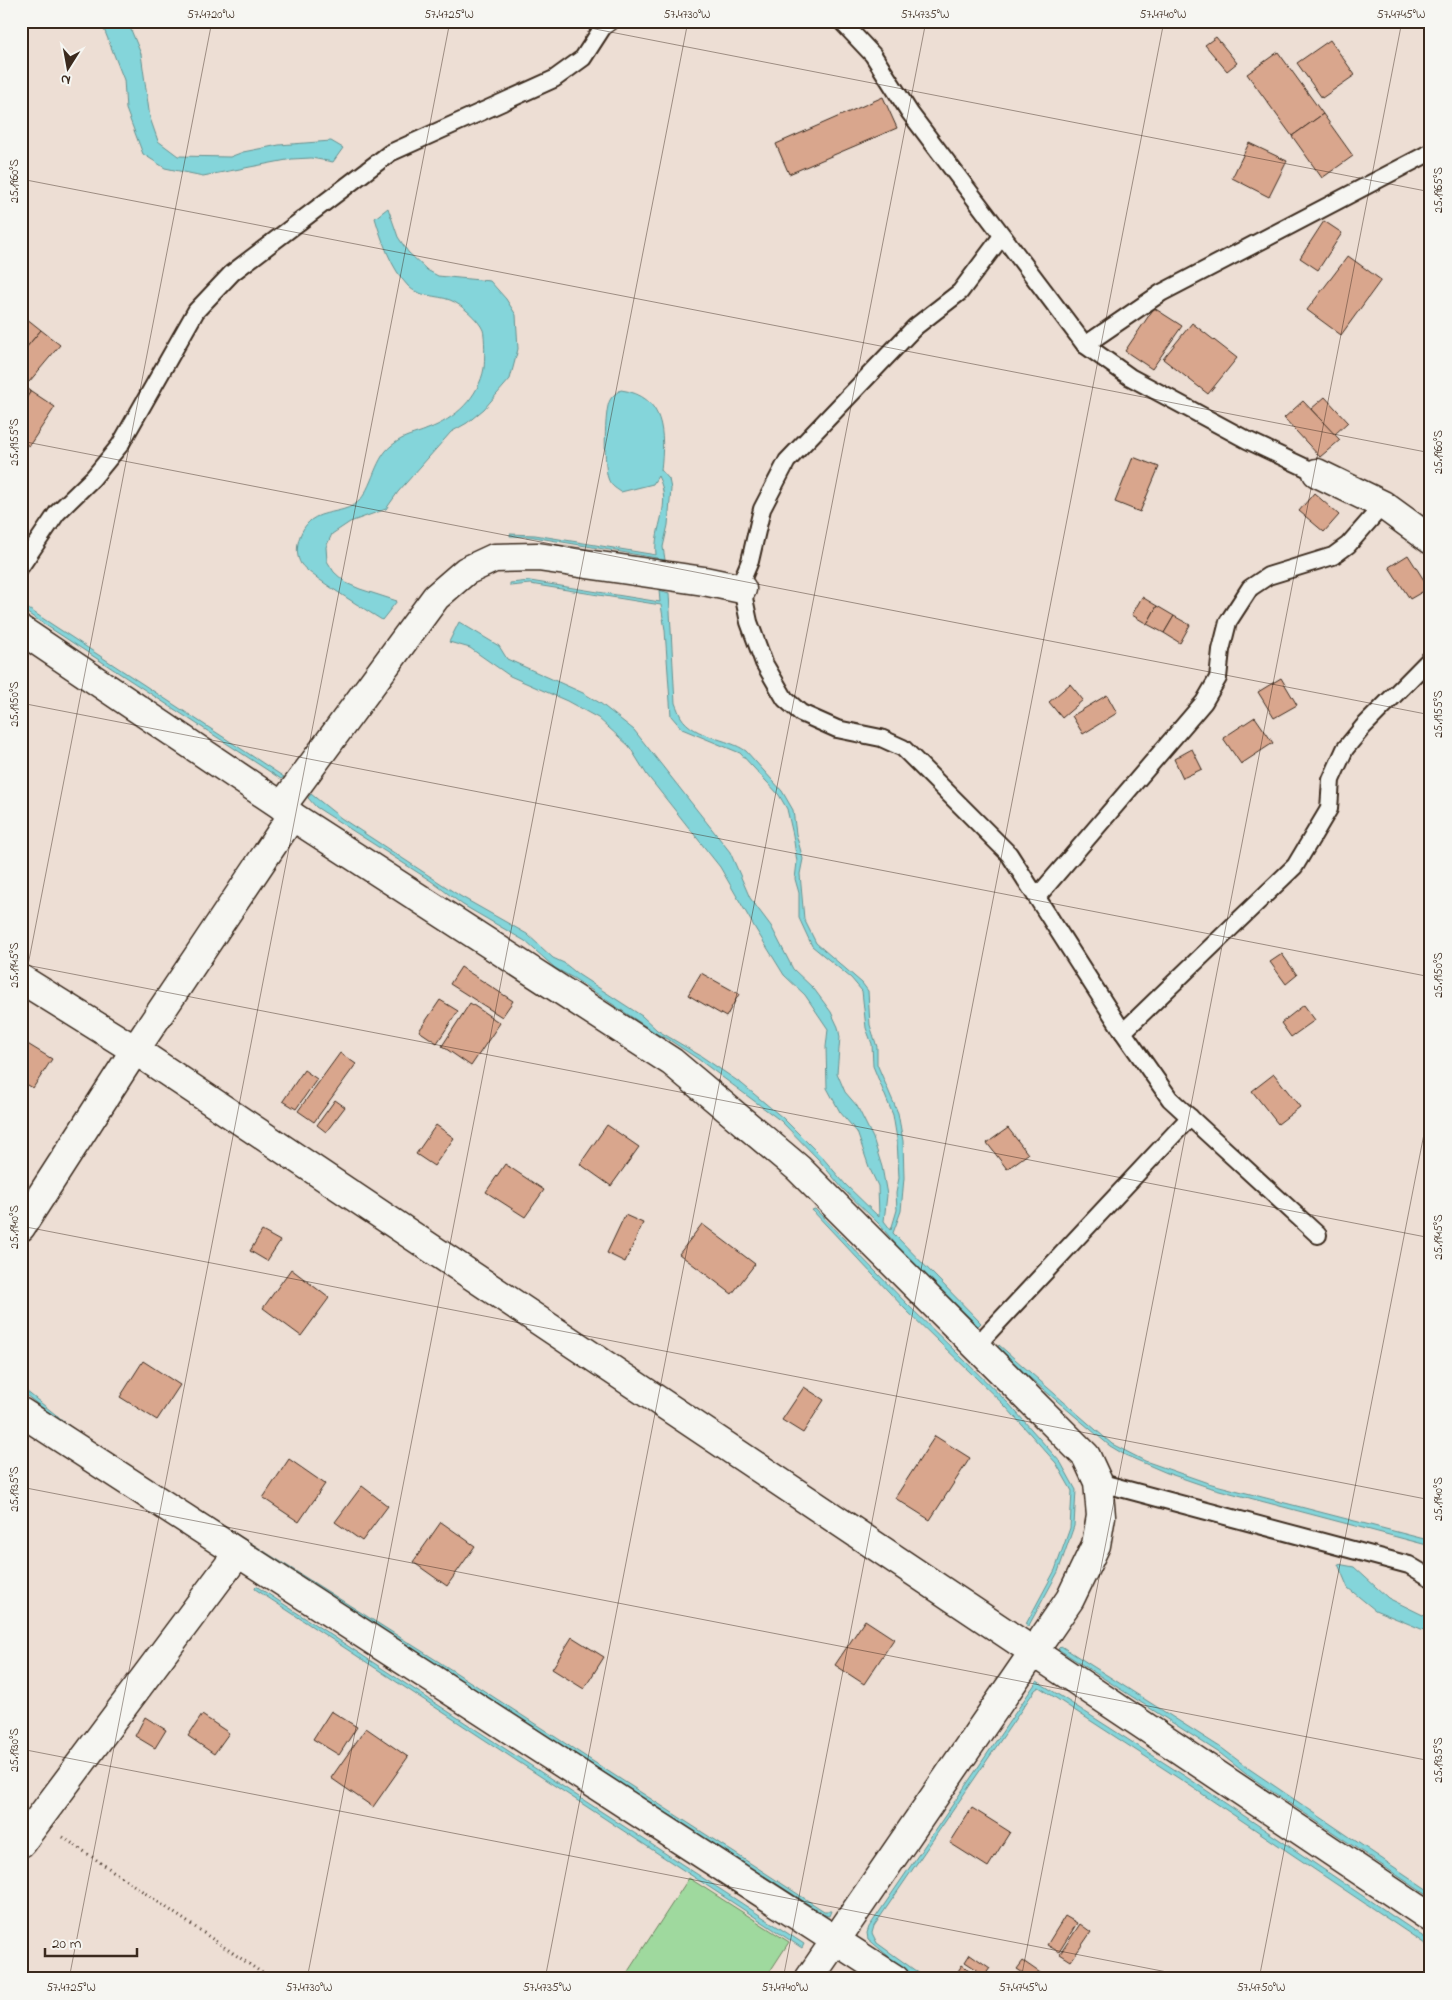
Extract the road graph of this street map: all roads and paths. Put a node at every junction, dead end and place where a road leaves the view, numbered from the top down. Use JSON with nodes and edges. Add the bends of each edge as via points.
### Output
{"nodes":[{"id":1,"x":841,"y":21,"type":"edge"},
{"id":2,"x":605,"y":23,"type":"edge"},
{"id":3,"x":1431,"y":152,"type":"edge"},
{"id":4,"x":1002,"y":236,"type":"junction"},
{"id":5,"x":1085,"y":345,"type":"junction"},
{"id":6,"x":1317,"y":472,"type":"joint"},
{"id":7,"x":1383,"y":505,"type":"junction"},
{"id":8,"x":1431,"y":540,"type":"edge"},
{"id":9,"x":21,"y":566,"type":"edge"},
{"id":10,"x":742,"y":589,"type":"junction"},
{"id":11,"x":21,"y":630,"type":"edge"},
{"id":12,"x":1431,"y":658,"type":"edge"},
{"id":13,"x":287,"y":811,"type":"junction"},
{"id":14,"x":1037,"y":897,"type":"junction"},
{"id":15,"x":21,"y":979,"type":"edge"},
{"id":16,"x":1123,"y":1032,"type":"junction"},
{"id":17,"x":135,"y":1050,"type":"junction"},
{"id":18,"x":1190,"y":1117,"type":"junction"},
{"id":19,"x":21,"y":1227,"type":"edge"},
{"id":20,"x":1318,"y":1235,"type":"dead end"},
{"id":21,"x":976,"y":1346,"type":"junction"},
{"id":22,"x":21,"y":1412,"type":"edge"},
{"id":23,"x":1098,"y":1482,"type":"junction"},
{"id":24,"x":238,"y":1553,"type":"junction"},
{"id":25,"x":1431,"y":1578,"type":"edge"},
{"id":26,"x":1033,"y":1653,"type":"junction"},
{"id":27,"x":38,"y":1820,"type":"junction"},
{"id":28,"x":21,"y":1843,"type":"edge"},
{"id":29,"x":1431,"y":1918,"type":"edge"},
{"id":30,"x":836,"y":1940,"type":"junction"},
{"id":31,"x":272,"y":1979,"type":"edge"},
{"id":32,"x":809,"y":1979,"type":"edge"},
{"id":33,"x":895,"y":1979,"type":"edge"}],
"edges":[{"from":1,"to":4,"type":"lane","via":[[873,55],[910,114]]},
{"from":2,"to":9,"type":"lane","via":[[583,58],[554,79],[390,153],[232,273],[196,311],[120,446],[57,513]]},
{"from":3,"to":5,"type":"lane","via":[[1161,293]]},
{"from":4,"to":5,"type":"lane"},
{"from":4,"to":10,"type":"lane","via":[[960,292],[915,328],[787,461],[762,509]]},
{"from":5,"to":6,"type":"lane","via":[[1130,377],[1247,440]]},
{"from":6,"to":7,"type":"street"},
{"from":7,"to":8,"type":"street"},
{"from":7,"to":14,"type":"lane","via":[[1348,545],[1333,556],[1268,576],[1250,588],[1228,622],[1218,678],[1204,702]]},
{"from":10,"to":13,"type":"street","via":[[538,557],[494,558],[466,571],[436,597]]},
{"from":10,"to":14,"type":"lane","via":[[749,622],[764,663],[786,699],[801,713],[837,729],[881,738],[903,748],[1009,854]]},
{"from":11,"to":13,"type":"street"},
{"from":12,"to":16,"type":"lane","via":[[1345,748],[1331,780],[1329,809],[1295,866]]},
{"from":13,"to":17,"type":"street"},
{"from":13,"to":21,"type":"street","via":[[672,1062],[798,1168]]},
{"from":14,"to":16,"type":"lane"},
{"from":15,"to":17,"type":"street"},
{"from":16,"to":18,"type":"lane","via":[[1170,1099]]},
{"from":17,"to":19,"type":"street"},
{"from":17,"to":26,"type":"street"},
{"from":18,"to":20,"type":"lane"},
{"from":18,"to":21,"type":"lane"},
{"from":21,"to":23,"type":"street","via":[[1086,1456]]},
{"from":22,"to":24,"type":"street"},
{"from":23,"to":25,"type":"lane","via":[[1409,1565]]},
{"from":23,"to":26,"type":"street","via":[[1102,1516],[1096,1545],[1070,1599]]},
{"from":24,"to":27,"type":"street"},
{"from":24,"to":30,"type":"street"},
{"from":26,"to":29,"type":"street"},
{"from":26,"to":30,"type":"street"},
{"from":27,"to":28,"type":"street"},
{"from":27,"to":31,"type":"path"},
{"from":30,"to":32,"type":"street"},
{"from":30,"to":33,"type":"street"}]}
